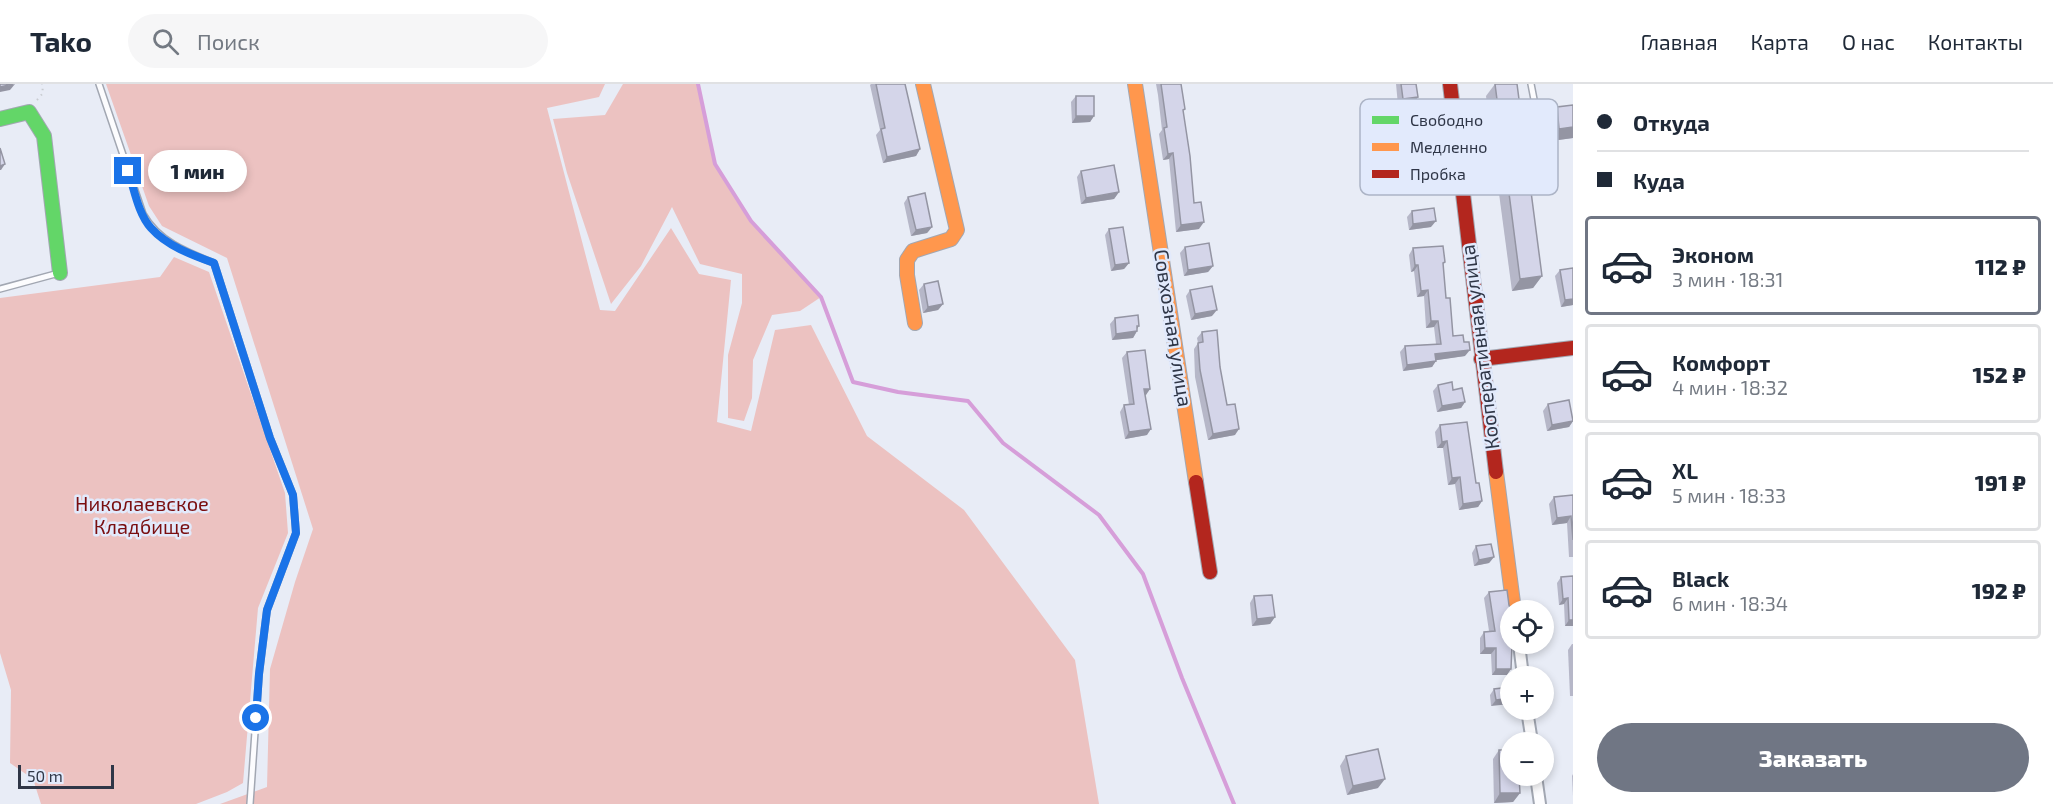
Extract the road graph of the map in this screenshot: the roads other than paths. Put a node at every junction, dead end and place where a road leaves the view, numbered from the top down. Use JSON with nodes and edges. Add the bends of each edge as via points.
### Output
{"nodes":[{"id":1,"x":99,"y":84,"type":"edge"},
{"id":2,"x":922,"y":84,"type":"edge"},
{"id":3,"x":1135,"y":84,"type":"edge"},
{"id":4,"x":1450,"y":84,"type":"edge"},
{"id":5,"x":1531,"y":84,"type":"edge"},
{"id":6,"x":1452,"y":99,"type":"edge"},
{"id":7,"x":1534,"y":99,"type":"edge"},
{"id":8,"x":0,"y":119,"type":"edge"},
{"id":9,"x":1462,"y":195,"type":"edge"},
{"id":10,"x":60,"y":273,"type":"joint"},
{"id":11,"x":0,"y":289,"type":"edge"},
{"id":12,"x":915,"y":323,"type":"dead end"},
{"id":13,"x":1573,"y":348,"type":"edge"},
{"id":14,"x":1480,"y":359,"type":"junction"},
{"id":15,"x":1210,"y":572,"type":"dead end"},
{"id":16,"x":1513,"y":600,"type":"edge"},
{"id":17,"x":1537,"y":786,"type":"edge"},
{"id":18,"x":250,"y":804,"type":"edge"},
{"id":19,"x":1540,"y":804,"type":"edge"}],
"edges":[{"from":1,"to":18,"type":"lane","via":[[151,228],[180,249],[214,263],[270,438],[293,495],[296,533],[267,610]]},
{"from":2,"to":12,"type":"street","via":[[957,230],[951,239],[913,251],[907,260]]},
{"from":3,"to":15,"type":"street","name":"Совхозная улица"},
{"from":4,"to":6,"type":"street","name":"Кооперативная улица"},
{"from":5,"to":7,"type":"lane"},
{"from":8,"to":10,"type":"street","via":[[29,112],[44,136]]},
{"from":9,"to":14,"type":"street","name":"Кооперативная улица"},
{"from":10,"to":11,"type":"lane"},
{"from":13,"to":14,"type":"street"},
{"from":14,"to":16,"type":"street","name":"Кооперативная улица"},
{"from":17,"to":19,"type":"street"}]}
